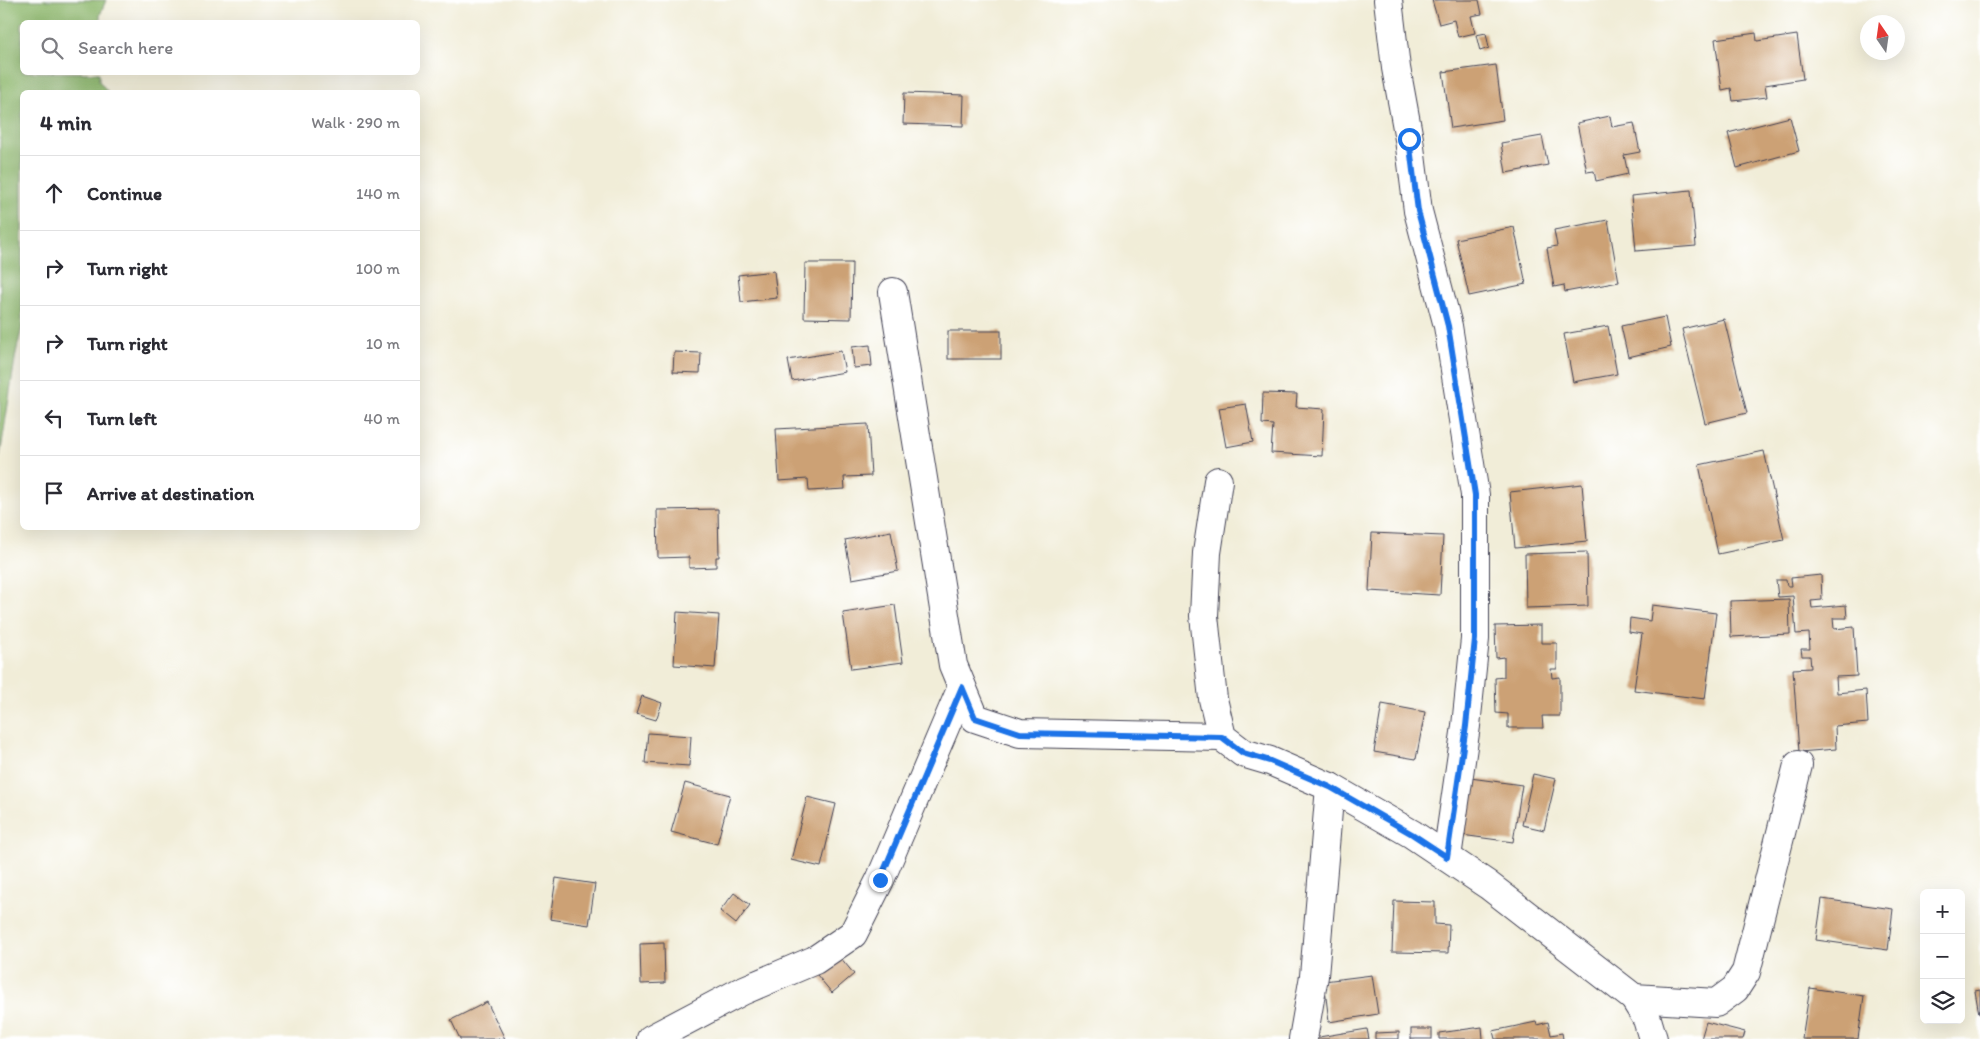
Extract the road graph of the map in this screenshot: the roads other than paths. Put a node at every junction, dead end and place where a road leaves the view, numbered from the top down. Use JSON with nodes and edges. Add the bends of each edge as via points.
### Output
{"nodes":[{"id":1,"x":1388,"y":0,"type":"edge"},
{"id":2,"x":893,"y":292,"type":"dead end"},
{"id":3,"x":1218,"y":481,"type":"dead end"},
{"id":4,"x":962,"y":687,"type":"junction"},
{"id":5,"x":1222,"y":737,"type":"junction"},
{"id":6,"x":1798,"y":765,"type":"dead end"},
{"id":7,"x":1330,"y":787,"type":"junction"},
{"id":8,"x":1447,"y":857,"type":"junction"},
{"id":9,"x":1634,"y":998,"type":"junction"},
{"id":10,"x":651,"y":1039,"type":"edge"},
{"id":11,"x":1303,"y":1039,"type":"edge"},
{"id":12,"x":1653,"y":1039,"type":"edge"}],
"edges":[{"from":1,"to":8,"type":"street","via":[[1418,211],[1448,326],[1475,495],[1475,639]]},
{"from":2,"to":4,"type":"street","via":[[953,665]]},
{"from":3,"to":5,"type":"street","via":[[1207,553],[1204,616],[1213,699]]},
{"from":4,"to":5,"type":"street","via":[[975,718],[1020,733]]},
{"from":4,"to":10,"type":"street","via":[[880,880],[853,934],[815,960],[742,992]]},
{"from":5,"to":7,"type":"street","via":[[1243,753]]},
{"from":6,"to":9,"type":"street","via":[[1746,972],[1735,989],[1716,1003]]},
{"from":7,"to":8,"type":"street"},
{"from":7,"to":11,"type":"street","via":[[1314,967]]},
{"from":8,"to":9,"type":"street","via":[[1488,884]]},
{"from":9,"to":12,"type":"street","via":[[1647,1019]]}]}
